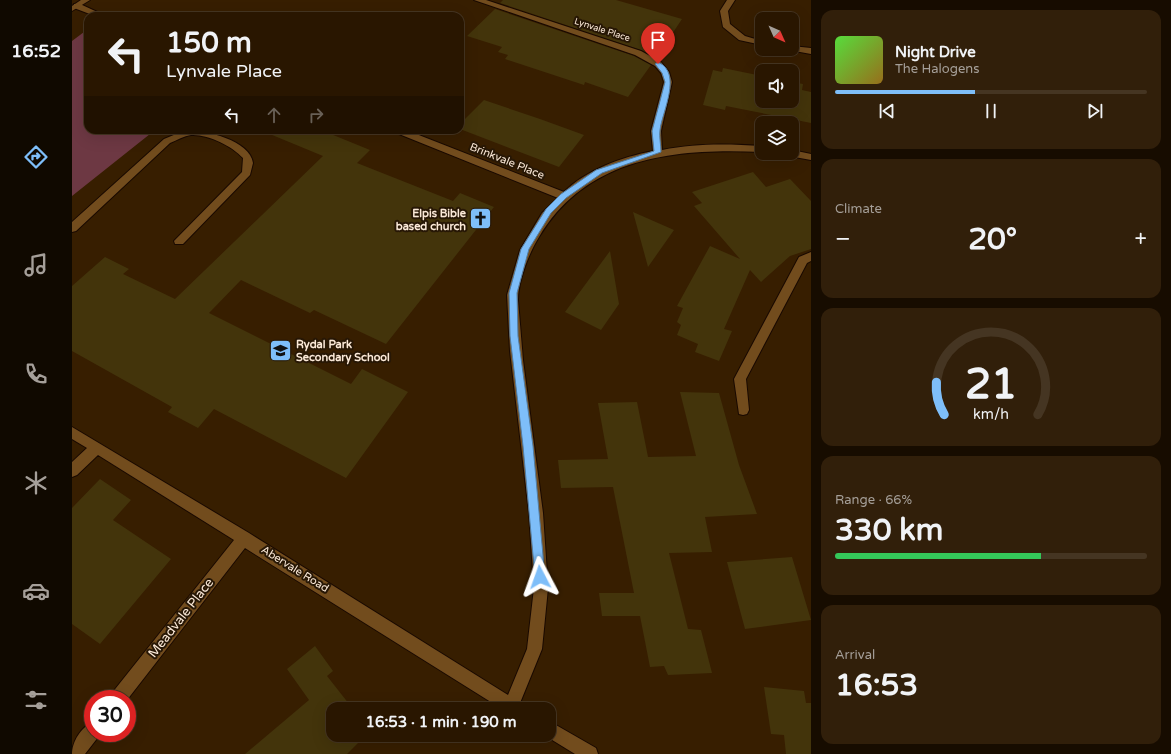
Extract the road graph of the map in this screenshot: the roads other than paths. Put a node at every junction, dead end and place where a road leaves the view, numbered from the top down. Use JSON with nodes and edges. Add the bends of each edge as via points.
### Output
{"nodes":[{"id":1,"x":86,"y":0,"type":"edge"},
{"id":2,"x":478,"y":0,"type":"edge"},
{"id":3,"x":731,"y":0,"type":"edge"},
{"id":4,"x":492,"y":3,"type":"edge"},
{"id":5,"x":74,"y":8,"type":"edge"},
{"id":6,"x":88,"y":12,"type":"edge"},
{"id":7,"x":755,"y":41,"type":"edge"},
{"id":8,"x":799,"y":49,"type":"edge"},
{"id":9,"x":811,"y":51,"type":"edge"},
{"id":10,"x":179,"y":134,"type":"edge"},
{"id":11,"x":207,"y":134,"type":"edge"},
{"id":12,"x":407,"y":134,"type":"edge"},
{"id":13,"x":755,"y":147,"type":"edge"},
{"id":14,"x":658,"y":152,"type":"junction"},
{"id":15,"x":799,"y":155,"type":"edge"},
{"id":16,"x":811,"y":157,"type":"edge"},
{"id":17,"x":563,"y":196,"type":"junction"},
{"id":18,"x":72,"y":228,"type":"edge"},
{"id":19,"x":179,"y":241,"type":"dead end"},
{"id":20,"x":811,"y":256,"type":"edge"},
{"id":21,"x":743,"y":410,"type":"dead end"},
{"id":22,"x":72,"y":432,"type":"edge"},
{"id":23,"x":97,"y":447,"type":"junction"},
{"id":24,"x":72,"y":471,"type":"edge"},
{"id":25,"x":244,"y":538,"type":"junction"},
{"id":26,"x":125,"y":690,"type":"edge"},
{"id":27,"x":504,"y":702,"type":"edge"},
{"id":28,"x":516,"y":702,"type":"edge"},
{"id":29,"x":556,"y":733,"type":"edge"},
{"id":30,"x":84,"y":741,"type":"edge"},
{"id":31,"x":74,"y":754,"type":"edge"},
{"id":32,"x":590,"y":754,"type":"edge"}],
"edges":[{"from":1,"to":5,"type":"street"},
{"from":2,"to":4,"type":"street","name":"Lynvale Place"},
{"from":3,"to":7,"type":"street","via":[[726,5],[723,16],[726,25],[742,38]]},
{"from":4,"to":14,"type":"street","name":"Lynvale Place","via":[[638,53],[658,64],[665,72],[668,82],[656,131]]},
{"from":5,"to":6,"type":"street"},
{"from":8,"to":9,"type":"street"},
{"from":10,"to":18,"type":"street","via":[[167,140]]},
{"from":11,"to":19,"type":"street","via":[[239,150],[247,157],[247,173]]},
{"from":12,"to":17,"type":"street","name":"Brinkvale Place"},
{"from":13,"to":14,"type":"street","via":[[692,146]]},
{"from":14,"to":17,"type":"street","via":[[599,171]]},
{"from":15,"to":16,"type":"street"},
{"from":17,"to":28,"type":"street","via":[[548,211],[525,249],[513,293],[514,336],[528,446],[541,590],[534,653]]},
{"from":20,"to":21,"type":"street","via":[[803,260],[740,379]]},
{"from":22,"to":23,"type":"street","name":"Abervale Road"},
{"from":23,"to":24,"type":"street"},
{"from":23,"to":25,"type":"street","name":"Abervale Road"},
{"from":25,"to":26,"type":"street","name":"Meadvale Place"},
{"from":25,"to":27,"type":"street","name":"Abervale Road"},
{"from":29,"to":32,"type":"street"},
{"from":30,"to":31,"type":"street"}]}
